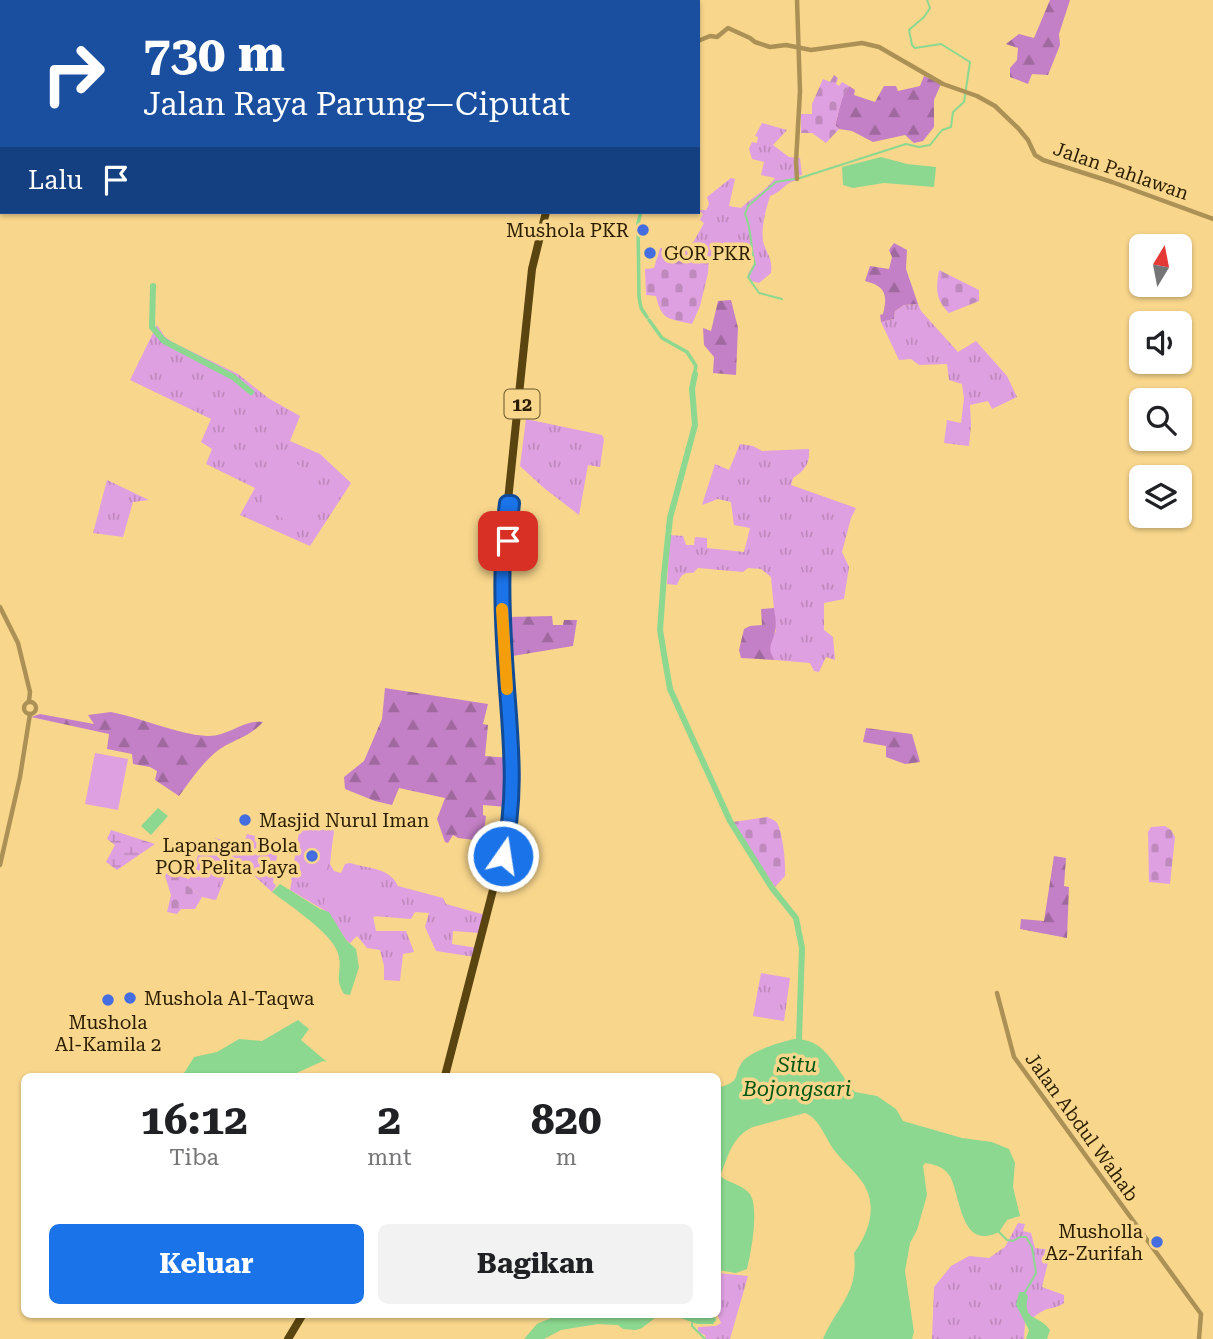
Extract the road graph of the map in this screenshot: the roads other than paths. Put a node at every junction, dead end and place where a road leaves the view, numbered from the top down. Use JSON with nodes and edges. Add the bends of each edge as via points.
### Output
{"nodes":[{"id":1,"x":797,"y":0,"type":"edge"},
{"id":2,"x":700,"y":40,"type":"edge"},
{"id":3,"x":800,"y":49,"type":"junction"},
{"id":4,"x":797,"y":178,"type":"dead end"},
{"id":5,"x":547,"y":214,"type":"edge"},
{"id":6,"x":1213,"y":219,"type":"edge"},
{"id":7,"x":0,"y":607,"type":"edge"},
{"id":8,"x":29,"y":701,"type":"junction"},
{"id":9,"x":30,"y":714,"type":"junction"},
{"id":10,"x":0,"y":865,"type":"edge"},
{"id":11,"x":997,"y":993,"type":"dead end"},
{"id":12,"x":447,"y":1073,"type":"edge"},
{"id":13,"x":298,"y":1318,"type":"edge"},
{"id":14,"x":286,"y":1339,"type":"edge"},
{"id":15,"x":1199,"y":1339,"type":"edge"}],
"edges":[{"from":1,"to":3,"type":"street"},
{"from":2,"to":3,"type":"street","name":"Jalan Pahlawan","via":[[717,37],[728,28],[770,47]]},
{"from":3,"to":4,"type":"street"},
{"from":3,"to":6,"type":"street","name":"Jalan Pahlawan","via":[[873,45],[1000,110],[1043,160]]},
{"from":5,"to":12,"type":"highway","number":"12","via":[[532,269],[501,568],[513,797]]},
{"from":7,"to":8,"type":"street","via":[[18,643]]},
{"from":8,"to":9,"type":"street","via":[[23,708]]},
{"from":8,"to":9,"type":"street","via":[[36,708]]},
{"from":9,"to":10,"type":"street"},
{"from":11,"to":15,"type":"street","name":"Jalan Abdul Wahab","via":[[1014,1058],[1201,1314]]},
{"from":13,"to":14,"type":"highway"}]}
